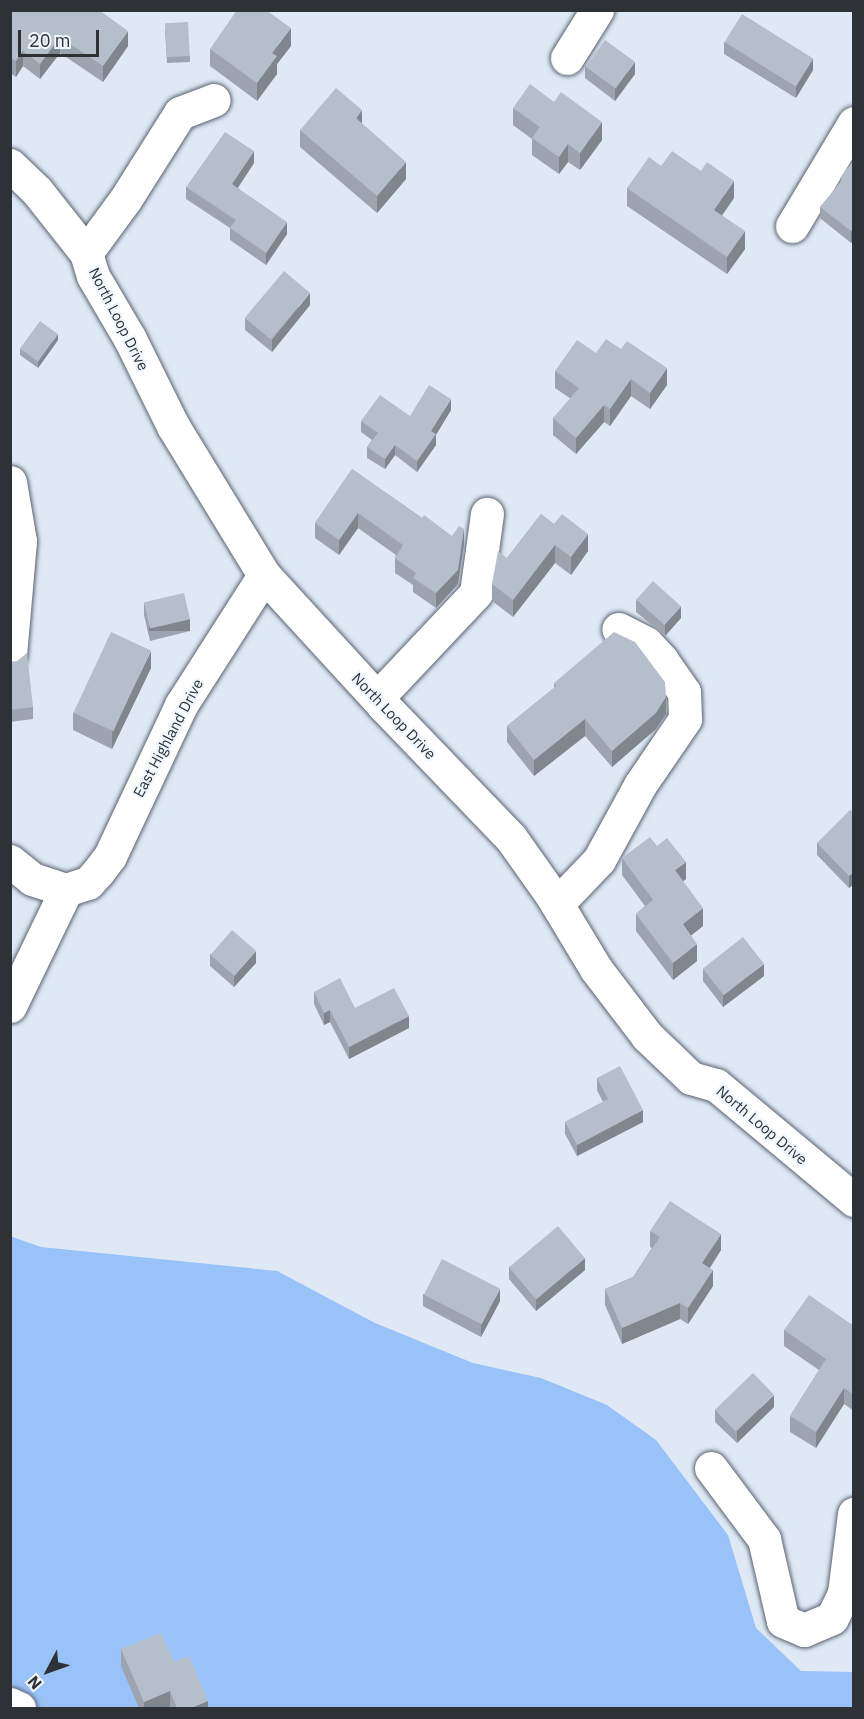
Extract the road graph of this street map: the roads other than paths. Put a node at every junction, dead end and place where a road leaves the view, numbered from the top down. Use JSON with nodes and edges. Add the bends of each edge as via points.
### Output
{"nodes":[{"id":1,"x":597,"y":10,"type":"edge"},
{"id":2,"x":567,"y":58,"type":"dead end"},
{"id":3,"x":214,"y":100,"type":"dead end"},
{"id":4,"x":854,"y":123,"type":"edge"},
{"id":5,"x":10,"y":165,"type":"edge"},
{"id":6,"x":792,"y":226,"type":"dead end"},
{"id":7,"x":86,"y":253,"type":"junction"},
{"id":8,"x":10,"y":482,"type":"edge"},
{"id":9,"x":487,"y":513,"type":"dead end"},
{"id":10,"x":264,"y":575,"type":"junction"},
{"id":11,"x":618,"y":629,"type":"dead end"},
{"id":12,"x":10,"y":656,"type":"edge"},
{"id":13,"x":376,"y":698,"type":"junction"},
{"id":14,"x":10,"y":861,"type":"edge"},
{"id":15,"x":66,"y":890,"type":"junction"},
{"id":16,"x":557,"y":904,"type":"junction"},
{"id":17,"x":10,"y":1006,"type":"edge"},
{"id":18,"x":854,"y":1200,"type":"edge"},
{"id":19,"x":711,"y":1468,"type":"dead end"},
{"id":20,"x":854,"y":1514,"type":"edge"},
{"id":21,"x":10,"y":1704,"type":"edge"},
{"id":22,"x":19,"y":1708,"type":"edge"}],
"edges":[{"from":1,"to":2,"type":"street"},
{"from":3,"to":7,"type":"street","via":[[180,113]]},
{"from":4,"to":6,"type":"street"},
{"from":5,"to":7,"type":"street","name":"North Loop Drive","via":[[37,191]]},
{"from":7,"to":10,"type":"street","name":"North Loop Drive","via":[[93,276],[173,426]]},
{"from":8,"to":12,"type":"street","via":[[20,541]]},
{"from":9,"to":13,"type":"street","via":[[476,592]]},
{"from":10,"to":13,"type":"street","name":"North Loop Drive"},
{"from":10,"to":15,"type":"street","name":"East Highland Drive","via":[[181,705],[110,856],[88,883]]},
{"from":11,"to":16,"type":"street","via":[[646,643],[662,660],[684,692],[685,719],[640,785],[599,860]]},
{"from":13,"to":16,"type":"street","name":"North Loop Drive","via":[[511,838]]},
{"from":14,"to":15,"type":"street","via":[[32,879]]},
{"from":15,"to":17,"type":"street"},
{"from":16,"to":18,"type":"street","name":"North Loop Drive","via":[[596,969],[647,1036],[673,1063],[691,1078],[716,1085]]},
{"from":19,"to":20,"type":"street","via":[[764,1539],[783,1621],[804,1630],[832,1618],[844,1593]]},
{"from":21,"to":22,"type":"street"}]}
